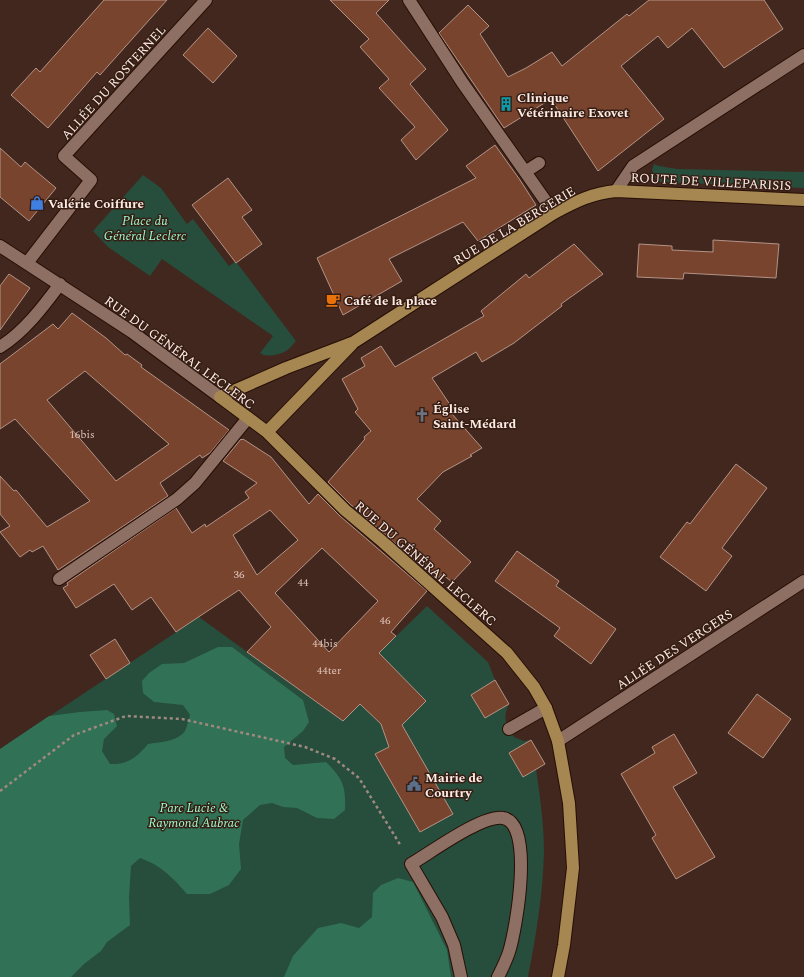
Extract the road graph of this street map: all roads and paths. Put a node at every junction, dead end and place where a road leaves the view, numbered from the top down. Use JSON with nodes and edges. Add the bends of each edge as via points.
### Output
{"nodes":[{"id":1,"x":206,"y":0,"type":"edge"},
{"id":2,"x":409,"y":0,"type":"edge"},
{"id":3,"x":804,"y":55,"type":"edge"},
{"id":4,"x":539,"y":163,"type":"dead end"},
{"id":5,"x":525,"y":172,"type":"junction"},
{"id":6,"x":616,"y":191,"type":"junction"},
{"id":7,"x":804,"y":200,"type":"edge"},
{"id":8,"x":554,"y":213,"type":"junction"},
{"id":9,"x":0,"y":246,"type":"edge"},
{"id":10,"x":27,"y":263,"type":"junction"},
{"id":11,"x":60,"y":284,"type":"junction"},
{"id":12,"x":354,"y":342,"type":"junction"},
{"id":13,"x":0,"y":347,"type":"edge"},
{"id":14,"x":220,"y":397,"type":"junction"},
{"id":15,"x":248,"y":418,"type":"junction"},
{"id":16,"x":267,"y":432,"type":"junction"},
{"id":17,"x":59,"y":579,"type":"dead end"},
{"id":18,"x":804,"y":581,"type":"edge"},
{"id":19,"x":546,"y":708,"type":"junction"},
{"id":20,"x":509,"y":729,"type":"dead end"},
{"id":21,"x":558,"y":740,"type":"junction"},
{"id":22,"x":0,"y":792,"type":"edge"},
{"id":23,"x":411,"y":864,"type":"junction"},
{"id":24,"x":461,"y":977,"type":"edge"},
{"id":25,"x":498,"y":977,"type":"edge"},
{"id":26,"x":558,"y":977,"type":"edge"}],
"edges":[{"from":1,"to":10,"type":"street","name":"ALLÉE DU ROSTERNEL","via":[[64,156],[92,180]]},
{"from":2,"to":5,"type":"street"},
{"from":3,"to":6,"type":"street","via":[[633,166]]},
{"from":4,"to":5,"type":"street"},
{"from":5,"to":8,"type":"street"},
{"from":6,"to":7,"type":"main road","name":"ROUTE DE VILLEPARISIS"},
{"from":6,"to":8,"type":"main road","name":"RUE DE LA BERGERIE","via":[[595,194]]},
{"from":8,"to":12,"type":"main road","name":"RUE DE LA BERGERIE"},
{"from":9,"to":10,"type":"street","name":"RUE DU GÉNÉRAL LECLERC"},
{"from":10,"to":11,"type":"street","name":"RUE DU GÉNÉRAL LECLERC"},
{"from":11,"to":13,"type":"street","via":[[27,324]]},
{"from":11,"to":14,"type":"street","name":"RUE DU GÉNÉRAL LECLERC","via":[[132,332]]},
{"from":12,"to":14,"type":"main road","name":"RUE DE LA BERGERIE"},
{"from":12,"to":16,"type":"main road","name":"RUE DE LA BERGERIE"},
{"from":14,"to":15,"type":"main road","name":"RUE DU GÉNÉRAL LECLERC"},
{"from":15,"to":16,"type":"main road","name":"RUE DU GÉNÉRAL LECLERC"},
{"from":15,"to":17,"type":"street","via":[[195,483],[177,499]]},
{"from":16,"to":19,"type":"main road","name":"RUE DU GÉNÉRAL LECLERC","via":[[345,510],[508,653],[534,687]]},
{"from":18,"to":21,"type":"street","name":"ALLÉE DES VERGERS"},
{"from":19,"to":20,"type":"street"},
{"from":19,"to":21,"type":"main road","name":"RUE DU GÉNÉRAL LECLERC"},
{"from":21,"to":26,"type":"main road","name":"RUE DU GÉNÉRAL LECLERC","via":[[569,803],[573,868]]},
{"from":22,"to":23,"type":"path","via":[[74,735],[126,716],[182,719],[305,748],[335,759],[359,778]]},
{"from":23,"to":24,"type":"street","via":[[442,917],[454,945]]},
{"from":23,"to":25,"type":"street","via":[[482,822],[503,818],[513,823],[520,843],[520,895],[509,951]]}]}
